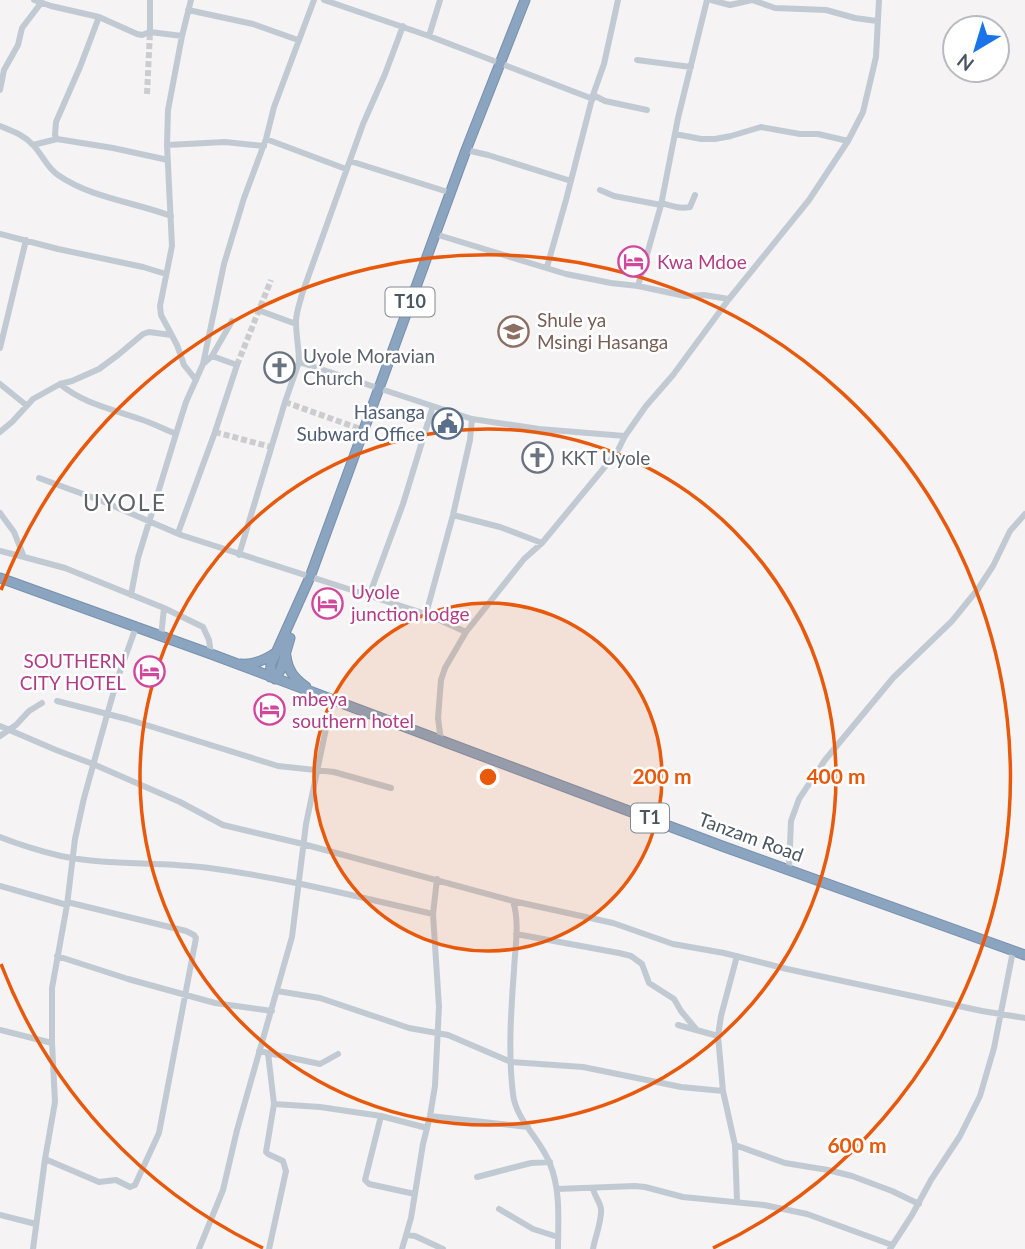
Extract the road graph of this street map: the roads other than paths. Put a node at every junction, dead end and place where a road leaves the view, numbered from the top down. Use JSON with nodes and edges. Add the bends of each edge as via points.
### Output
{"nodes":[{"id":1,"x":150,"y":0,"type":"edge"},
{"id":2,"x":191,"y":0,"type":"edge"},
{"id":3,"x":314,"y":0,"type":"edge"},
{"id":4,"x":324,"y":0,"type":"edge"},
{"id":5,"x":440,"y":0,"type":"edge"},
{"id":6,"x":525,"y":0,"type":"edge"},
{"id":7,"x":618,"y":0,"type":"edge"},
{"id":8,"x":709,"y":0,"type":"edge"},
{"id":9,"x":879,"y":0,"type":"edge"},
{"id":10,"x":37,"y":2,"type":"edge"},
{"id":11,"x":188,"y":9,"type":"junction"},
{"id":12,"x":99,"y":17,"type":"junction"},
{"id":13,"x":877,"y":21,"type":"junction"},
{"id":14,"x":403,"y":26,"type":"junction"},
{"id":15,"x":150,"y":32,"type":"junction"},
{"id":16,"x":182,"y":36,"type":"junction"},
{"id":17,"x":429,"y":36,"type":"junction"},
{"id":18,"x":298,"y":40,"type":"junction"},
{"id":19,"x":637,"y":60,"type":"dead end"},
{"id":20,"x":500,"y":64,"type":"junction"},
{"id":21,"x":691,"y":67,"type":"junction"},
{"id":22,"x":0,"y":90,"type":"edge"},
{"id":23,"x":593,"y":97,"type":"junction"},
{"id":24,"x":647,"y":110,"type":"dead end"},
{"id":25,"x":0,"y":126,"type":"edge"},
{"id":26,"x":675,"y":134,"type":"junction"},
{"id":27,"x":57,"y":139,"type":"junction"},
{"id":28,"x":848,"y":141,"type":"junction"},
{"id":29,"x":265,"y":142,"type":"junction"},
{"id":30,"x":33,"y":145,"type":"junction"},
{"id":31,"x":167,"y":145,"type":"junction"},
{"id":32,"x":466,"y":150,"type":"junction"},
{"id":33,"x":168,"y":160,"type":"junction"},
{"id":34,"x":350,"y":160,"type":"junction"},
{"id":35,"x":346,"y":169,"type":"junction"},
{"id":36,"x":571,"y":181,"type":"junction"},
{"id":37,"x":600,"y":190,"type":"dead end"},
{"id":38,"x":451,"y":193,"type":"junction"},
{"id":39,"x":695,"y":195,"type":"dead end"},
{"id":40,"x":661,"y":204,"type":"junction"},
{"id":41,"x":171,"y":216,"type":"junction"},
{"id":42,"x":0,"y":234,"type":"edge"},
{"id":43,"x":435,"y":234,"type":"junction"},
{"id":44,"x":26,"y":240,"type":"junction"},
{"id":45,"x":547,"y":267,"type":"junction"},
{"id":46,"x":166,"y":274,"type":"junction"},
{"id":47,"x":638,"y":286,"type":"junction"},
{"id":48,"x":729,"y":299,"type":"junction"},
{"id":49,"x":258,"y":310,"type":"dead end"},
{"id":50,"x":232,"y":321,"type":"dead end"},
{"id":51,"x":296,"y":324,"type":"junction"},
{"id":52,"x":171,"y":335,"type":"junction"},
{"id":53,"x":0,"y":348,"type":"edge"},
{"id":54,"x":212,"y":356,"type":"junction"},
{"id":55,"x":299,"y":362,"type":"junction"},
{"id":56,"x":203,"y":364,"type":"junction"},
{"id":57,"x":195,"y":380,"type":"junction"},
{"id":58,"x":0,"y":384,"type":"edge"},
{"id":59,"x":60,"y":384,"type":"junction"},
{"id":60,"x":378,"y":389,"type":"junction"},
{"id":61,"x":26,"y":405,"type":"junction"},
{"id":62,"x":433,"y":406,"type":"junction"},
{"id":63,"x":472,"y":419,"type":"junction"},
{"id":64,"x":0,"y":432,"type":"edge"},
{"id":65,"x":176,"y":433,"type":"junction"},
{"id":66,"x":625,"y":436,"type":"junction"},
{"id":67,"x":39,"y":478,"type":"dead end"},
{"id":68,"x":0,"y":513,"type":"edge"},
{"id":69,"x":1025,"y":514,"type":"edge"},
{"id":70,"x":453,"y":515,"type":"junction"},
{"id":71,"x":149,"y":521,"type":"junction"},
{"id":72,"x":178,"y":533,"type":"junction"},
{"id":73,"x":542,"y":543,"type":"junction"},
{"id":74,"x":0,"y":551,"type":"edge"},
{"id":75,"x":239,"y":555,"type":"junction"},
{"id":76,"x":24,"y":557,"type":"junction"},
{"id":77,"x":310,"y":577,"type":"junction"},
{"id":78,"x":0,"y":578,"type":"edge"},
{"id":79,"x":131,"y":595,"type":"junction"},
{"id":80,"x":369,"y":596,"type":"junction"},
{"id":81,"x":164,"y":608,"type":"junction"},
{"id":82,"x":426,"y":614,"type":"junction"},
{"id":83,"x":136,"y":628,"type":"junction"},
{"id":84,"x":466,"y":632,"type":"junction"},
{"id":85,"x":161,"y":637,"type":"junction"},
{"id":86,"x":282,"y":651,"type":"junction"},
{"id":87,"x":211,"y":654,"type":"junction"},
{"id":88,"x":236,"y":664,"type":"junction"},
{"id":89,"x":273,"y":678,"type":"junction"},
{"id":90,"x":310,"y":692,"type":"junction"},
{"id":91,"x":332,"y":700,"type":"junction"},
{"id":92,"x":57,"y":701,"type":"dead end"},
{"id":93,"x":41,"y":703,"type":"dead end"},
{"id":94,"x":107,"y":715,"type":"junction"},
{"id":95,"x":0,"y":726,"type":"edge"},
{"id":96,"x":8,"y":730,"type":"junction"},
{"id":97,"x":0,"y":736,"type":"edge"},
{"id":98,"x":441,"y":741,"type":"junction"},
{"id":99,"x":93,"y":764,"type":"junction"},
{"id":100,"x":318,"y":770,"type":"junction"},
{"id":101,"x":391,"y":788,"type":"dead end"},
{"id":102,"x":0,"y":837,"type":"edge"},
{"id":103,"x":303,"y":844,"type":"junction"},
{"id":104,"x":73,"y":858,"type":"junction"},
{"id":105,"x":789,"y":870,"type":"junction"},
{"id":106,"x":437,"y":879,"type":"junction"},
{"id":107,"x":298,"y":883,"type":"junction"},
{"id":108,"x":2,"y":887,"type":"edge"},
{"id":109,"x":0,"y":896,"type":"edge"},
{"id":110,"x":513,"y":901,"type":"junction"},
{"id":111,"x":67,"y":903,"type":"junction"},
{"id":112,"x":433,"y":914,"type":"junction"},
{"id":113,"x":516,"y":934,"type":"junction"},
{"id":114,"x":1013,"y":951,"type":"junction"},
{"id":115,"x":1025,"y":955,"type":"edge"},
{"id":116,"x":57,"y":956,"type":"junction"},
{"id":117,"x":737,"y":956,"type":"junction"},
{"id":118,"x":277,"y":991,"type":"junction"},
{"id":119,"x":186,"y":995,"type":"junction"},
{"id":120,"x":272,"y":1011,"type":"junction"},
{"id":121,"x":1000,"y":1014,"type":"junction"},
{"id":122,"x":1025,"y":1018,"type":"edge"},
{"id":123,"x":678,"y":1025,"type":"dead end"},
{"id":124,"x":696,"y":1029,"type":"junction"},
{"id":125,"x":0,"y":1030,"type":"edge"},
{"id":126,"x":437,"y":1032,"type":"junction"},
{"id":127,"x":718,"y":1035,"type":"junction"},
{"id":128,"x":52,"y":1043,"type":"junction"},
{"id":129,"x":259,"y":1051,"type":"junction"},
{"id":130,"x":268,"y":1053,"type":"junction"},
{"id":131,"x":338,"y":1054,"type":"dead end"},
{"id":132,"x":511,"y":1062,"type":"junction"},
{"id":133,"x":723,"y":1091,"type":"junction"},
{"id":134,"x":274,"y":1104,"type":"junction"},
{"id":135,"x":381,"y":1116,"type":"junction"},
{"id":136,"x":430,"y":1116,"type":"junction"},
{"id":137,"x":528,"y":1127,"type":"junction"},
{"id":138,"x":427,"y":1128,"type":"junction"},
{"id":139,"x":735,"y":1145,"type":"junction"},
{"id":140,"x":45,"y":1159,"type":"junction"},
{"id":141,"x":550,"y":1162,"type":"junction"},
{"id":142,"x":477,"y":1177,"type":"dead end"},
{"id":143,"x":593,"y":1188,"type":"junction"},
{"id":144,"x":557,"y":1189,"type":"junction"},
{"id":145,"x":415,"y":1194,"type":"junction"},
{"id":146,"x":737,"y":1201,"type":"junction"},
{"id":147,"x":919,"y":1204,"type":"junction"},
{"id":148,"x":499,"y":1209,"type":"dead end"},
{"id":149,"x":0,"y":1215,"type":"edge"},
{"id":150,"x":36,"y":1224,"type":"junction"},
{"id":151,"x":407,"y":1234,"type":"junction"},
{"id":152,"x":558,"y":1237,"type":"junction"},
{"id":153,"x":891,"y":1247,"type":"edge"},
{"id":154,"x":33,"y":1249,"type":"edge"},
{"id":155,"x":199,"y":1249,"type":"edge"},
{"id":156,"x":269,"y":1249,"type":"edge"},
{"id":157,"x":402,"y":1249,"type":"edge"},
{"id":158,"x":443,"y":1249,"type":"edge"},
{"id":159,"x":558,"y":1249,"type":"edge"},
{"id":160,"x":593,"y":1249,"type":"edge"}],
"edges":[{"from":1,"to":15,"type":"street"},
{"from":2,"to":11,"type":"street"},
{"from":3,"to":18,"type":"street"},
{"from":4,"to":14,"type":"street"},
{"from":5,"to":17,"type":"street"},
{"from":6,"to":20,"type":"highway","number":"T10"},
{"from":7,"to":23,"type":"street"},
{"from":8,"to":13,"type":"street","via":[[826,10]]},
{"from":8,"to":21,"type":"street"},
{"from":9,"to":13,"type":"street"},
{"from":10,"to":12,"type":"street"},
{"from":10,"to":22,"type":"street","via":[[4,70]]},
{"from":11,"to":16,"type":"street"},
{"from":11,"to":18,"type":"street"},
{"from":12,"to":15,"type":"street","via":[[137,34]]},
{"from":12,"to":27,"type":"street","via":[[56,122]]},
{"from":13,"to":28,"type":"street","via":[[876,57],[863,112]]},
{"from":14,"to":17,"type":"street"},
{"from":14,"to":34,"type":"street"},
{"from":15,"to":16,"type":"street"},
{"from":16,"to":31,"type":"street","via":[[169,99]]},
{"from":17,"to":20,"type":"street"},
{"from":18,"to":29,"type":"street"},
{"from":19,"to":21,"type":"street"},
{"from":20,"to":23,"type":"street"},
{"from":20,"to":32,"type":"highway","number":"T10"},
{"from":21,"to":26,"type":"street"},
{"from":23,"to":24,"type":"street"},
{"from":23,"to":36,"type":"street"},
{"from":25,"to":30,"type":"street"},
{"from":26,"to":28,"type":"street","via":[[715,139],[761,127]]},
{"from":26,"to":40,"type":"street"},
{"from":27,"to":30,"type":"street"},
{"from":27,"to":33,"type":"street"},
{"from":28,"to":48,"type":"street","via":[[809,200]]},
{"from":29,"to":31,"type":"street"},
{"from":29,"to":35,"type":"street"},
{"from":29,"to":56,"type":"street","via":[[223,264]]},
{"from":30,"to":41,"type":"street","via":[[55,174],[78,186]]},
{"from":31,"to":33,"type":"street"},
{"from":32,"to":36,"type":"street"},
{"from":32,"to":38,"type":"highway","number":"T10"},
{"from":33,"to":41,"type":"street"},
{"from":34,"to":35,"type":"street"},
{"from":34,"to":38,"type":"street"},
{"from":35,"to":51,"type":"street"},
{"from":36,"to":45,"type":"street"},
{"from":37,"to":40,"type":"street"},
{"from":38,"to":43,"type":"highway","number":"T10"},
{"from":39,"to":40,"type":"street","via":[[691,207]]},
{"from":40,"to":47,"type":"street"},
{"from":41,"to":46,"type":"street","via":[[172,246]]},
{"from":42,"to":44,"type":"street"},
{"from":43,"to":45,"type":"street"},
{"from":43,"to":60,"type":"highway","number":"T10"},
{"from":44,"to":46,"type":"street"},
{"from":44,"to":53,"type":"street"},
{"from":45,"to":47,"type":"street","via":[[611,284]]},
{"from":46,"to":52,"type":"street","via":[[160,310]]},
{"from":47,"to":48,"type":"street"},
{"from":48,"to":66,"type":"street"},
{"from":49,"to":51,"type":"street"},
{"from":50,"to":54,"type":"street"},
{"from":51,"to":55,"type":"street"},
{"from":52,"to":57,"type":"street"},
{"from":52,"to":59,"type":"street","via":[[146,332],[99,369]]},
{"from":54,"to":56,"type":"street"},
{"from":54,"to":72,"type":"street","via":[[237,365]]},
{"from":55,"to":60,"type":"street"},
{"from":55,"to":75,"type":"street"},
{"from":56,"to":57,"type":"street"},
{"from":57,"to":65,"type":"street"},
{"from":58,"to":61,"type":"street"},
{"from":59,"to":61,"type":"street"},
{"from":59,"to":65,"type":"street","via":[[97,405]]},
{"from":60,"to":62,"type":"street"},
{"from":60,"to":77,"type":"highway","number":"T10"},
{"from":61,"to":64,"type":"street"},
{"from":62,"to":63,"type":"street"},
{"from":62,"to":80,"type":"street"},
{"from":63,"to":66,"type":"street"},
{"from":63,"to":70,"type":"street"},
{"from":65,"to":71,"type":"street"},
{"from":66,"to":73,"type":"street"},
{"from":67,"to":71,"type":"street"},
{"from":68,"to":76,"type":"street"},
{"from":69,"to":105,"type":"street","via":[[1010,531],[978,589],[893,678],[811,780],[791,821]]},
{"from":70,"to":73,"type":"street"},
{"from":70,"to":82,"type":"street"},
{"from":71,"to":72,"type":"street"},
{"from":71,"to":79,"type":"street"},
{"from":72,"to":75,"type":"street"},
{"from":73,"to":84,"type":"street"},
{"from":74,"to":76,"type":"street"},
{"from":75,"to":77,"type":"street"},
{"from":76,"to":79,"type":"street"},
{"from":77,"to":80,"type":"street"},
{"from":77,"to":86,"type":"highway","number":"T10"},
{"from":78,"to":83,"type":"highway","number":"T1"},
{"from":79,"to":81,"type":"street"},
{"from":80,"to":82,"type":"street"},
{"from":81,"to":85,"type":"street"},
{"from":81,"to":87,"type":"street","via":[[203,627]]},
{"from":82,"to":84,"type":"street"},
{"from":83,"to":85,"type":"highway","number":"T1"},
{"from":83,"to":94,"type":"street"},
{"from":84,"to":98,"type":"street","via":[[441,680]]},
{"from":85,"to":87,"type":"highway","number":"T1"},
{"from":86,"to":88,"type":"highway","via":[[254,663]]},
{"from":86,"to":89,"type":"highway","number":"T10","via":[[281,669]]},
{"from":86,"to":90,"type":"highway","via":[[293,676]]},
{"from":87,"to":88,"type":"highway","number":"T1"},
{"from":88,"to":89,"type":"highway","number":"T1"},
{"from":89,"to":90,"type":"highway","name":"Tanzam Road","number":"T1"},
{"from":90,"to":91,"type":"highway","name":"Tanzam Road","number":"T1"},
{"from":91,"to":98,"type":"highway","name":"Tanzam Road","number":"T1"},
{"from":91,"to":100,"type":"street"},
{"from":92,"to":94,"type":"street"},
{"from":93,"to":96,"type":"street"},
{"from":94,"to":99,"type":"street"},
{"from":94,"to":100,"type":"street","via":[[278,766]]},
{"from":95,"to":96,"type":"street"},
{"from":96,"to":97,"type":"street"},
{"from":96,"to":99,"type":"street"},
{"from":98,"to":105,"type":"highway","name":"Tanzam Road","number":"T1"},
{"from":99,"to":103,"type":"street","via":[[223,825]]},
{"from":99,"to":104,"type":"street"},
{"from":100,"to":101,"type":"street"},
{"from":100,"to":103,"type":"street"},
{"from":102,"to":104,"type":"street"},
{"from":103,"to":106,"type":"street"},
{"from":103,"to":107,"type":"street"},
{"from":104,"to":107,"type":"street","via":[[193,866]]},
{"from":104,"to":111,"type":"street"},
{"from":105,"to":114,"type":"highway","name":"Tanzam Road","number":"T1"},
{"from":106,"to":110,"type":"street"},
{"from":106,"to":112,"type":"street"},
{"from":107,"to":112,"type":"street"},
{"from":107,"to":118,"type":"street","via":[[292,937]]},
{"from":108,"to":109,"type":"street"},
{"from":108,"to":111,"type":"street"},
{"from":110,"to":113,"type":"street"},
{"from":110,"to":117,"type":"street","via":[[613,922],[679,946]]},
{"from":111,"to":116,"type":"street"},
{"from":111,"to":119,"type":"street","via":[[194,935]]},
{"from":112,"to":126,"type":"street"},
{"from":113,"to":124,"type":"street","via":[[631,956],[644,966],[651,985],[674,999]]},
{"from":113,"to":132,"type":"street"},
{"from":114,"to":115,"type":"highway","name":"Tanzam Road","number":"T1"},
{"from":114,"to":121,"type":"street"},
{"from":116,"to":119,"type":"street"},
{"from":116,"to":128,"type":"street"},
{"from":117,"to":121,"type":"street"},
{"from":117,"to":127,"type":"street"},
{"from":118,"to":120,"type":"street"},
{"from":118,"to":126,"type":"street","via":[[320,998],[409,1028]]},
{"from":119,"to":120,"type":"street"},
{"from":119,"to":140,"type":"street","via":[[159,1133],[135,1185],[99,1182]]},
{"from":120,"to":129,"type":"street"},
{"from":121,"to":122,"type":"street"},
{"from":121,"to":147,"type":"street","via":[[980,1096]]},
{"from":123,"to":124,"type":"street"},
{"from":124,"to":127,"type":"street"},
{"from":125,"to":128,"type":"street"},
{"from":126,"to":132,"type":"street"},
{"from":126,"to":136,"type":"street"},
{"from":127,"to":133,"type":"street"},
{"from":128,"to":140,"type":"street","via":[[55,1102]]},
{"from":129,"to":130,"type":"street"},
{"from":129,"to":155,"type":"street","via":[[223,1190]]},
{"from":130,"to":131,"type":"street","via":[[320,1064]]},
{"from":130,"to":134,"type":"street"},
{"from":132,"to":133,"type":"street","via":[[583,1067]]},
{"from":132,"to":137,"type":"street","via":[[515,1107]]},
{"from":133,"to":139,"type":"street"},
{"from":134,"to":135,"type":"street"},
{"from":134,"to":156,"type":"street","via":[[266,1152],[284,1161],[286,1171]]},
{"from":135,"to":138,"type":"street"},
{"from":135,"to":145,"type":"street","via":[[365,1180]]},
{"from":136,"to":137,"type":"street"},
{"from":136,"to":138,"type":"street"},
{"from":137,"to":141,"type":"street"},
{"from":138,"to":145,"type":"street"},
{"from":139,"to":146,"type":"street"},
{"from":139,"to":147,"type":"street","via":[[785,1163],[852,1176]]},
{"from":140,"to":150,"type":"street"},
{"from":141,"to":142,"type":"street"},
{"from":141,"to":144,"type":"street"},
{"from":143,"to":144,"type":"street"},
{"from":143,"to":146,"type":"street","via":[[645,1187],[683,1198]]},
{"from":143,"to":160,"type":"street","via":[[601,1211]]},
{"from":144,"to":152,"type":"street"},
{"from":145,"to":151,"type":"street"},
{"from":146,"to":153,"type":"street","via":[[807,1214]]},
{"from":147,"to":153,"type":"street"},
{"from":148,"to":152,"type":"street"},
{"from":149,"to":150,"type":"street"},
{"from":150,"to":154,"type":"street"},
{"from":151,"to":157,"type":"street"},
{"from":151,"to":158,"type":"street"},
{"from":152,"to":159,"type":"street"}]}
